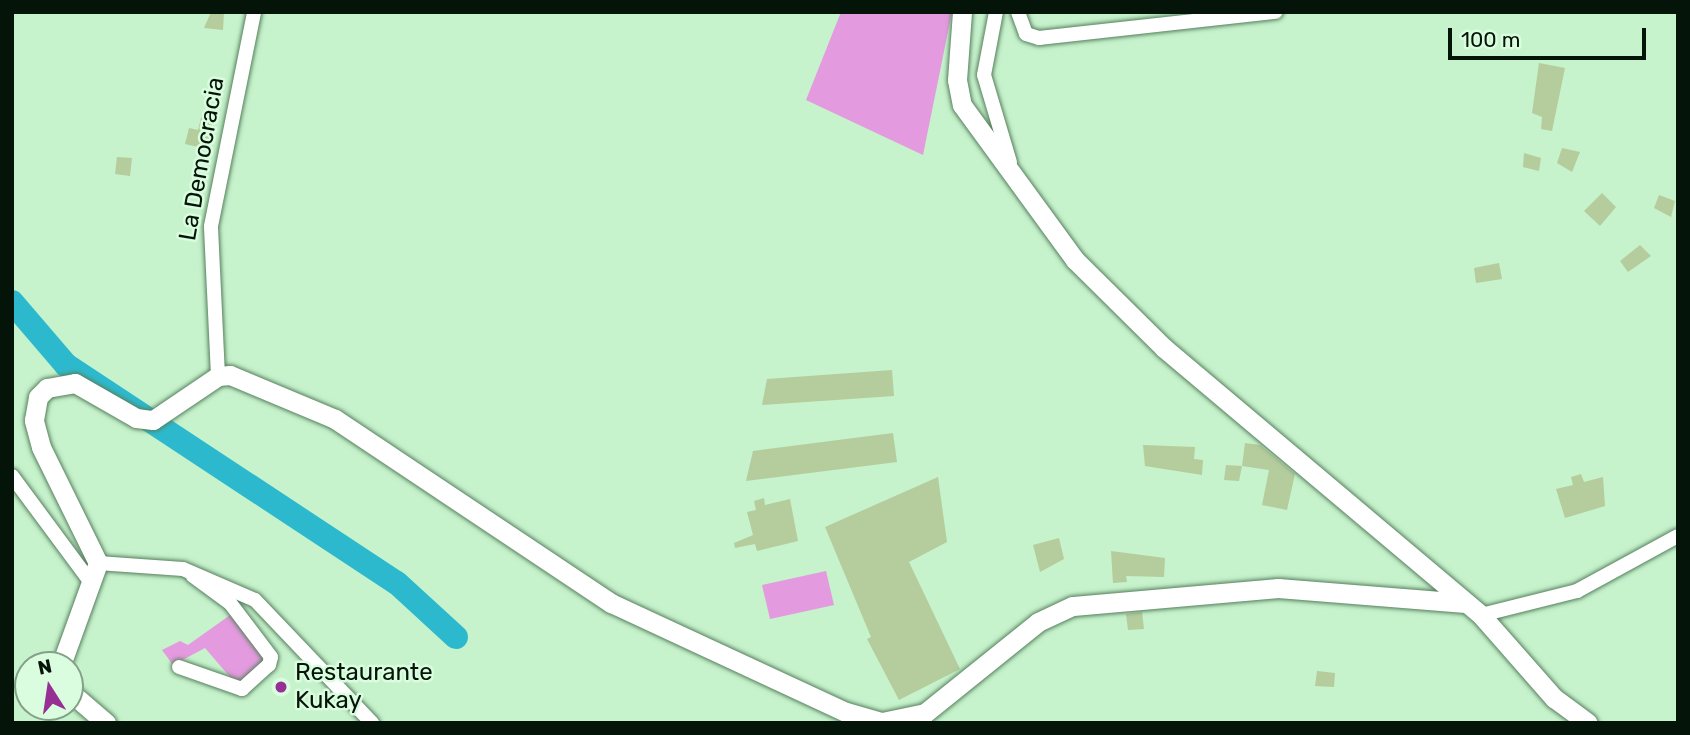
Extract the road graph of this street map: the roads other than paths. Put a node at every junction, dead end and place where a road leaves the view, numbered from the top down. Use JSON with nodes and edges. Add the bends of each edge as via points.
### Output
{"nodes":[{"id":1,"x":254,"y":12,"type":"edge"},
{"id":2,"x":962,"y":12,"type":"edge"},
{"id":3,"x":996,"y":12,"type":"edge"},
{"id":4,"x":1018,"y":12,"type":"edge"},
{"id":5,"x":1276,"y":12,"type":"edge"},
{"id":6,"x":1017,"y":183,"type":"junction"},
{"id":7,"x":218,"y":376,"type":"junction"},
{"id":8,"x":12,"y":476,"type":"edge"},
{"id":9,"x":1678,"y":536,"type":"edge"},
{"id":10,"x":183,"y":569,"type":"junction"},
{"id":11,"x":93,"y":572,"type":"junction"},
{"id":12,"x":1465,"y":603,"type":"junction"},
{"id":13,"x":1481,"y":615,"type":"junction"},
{"id":14,"x":66,"y":651,"type":"edge"},
{"id":15,"x":179,"y":667,"type":"dead end"},
{"id":16,"x":84,"y":703,"type":"edge"},
{"id":17,"x":106,"y":723,"type":"edge"},
{"id":18,"x":372,"y":723,"type":"edge"},
{"id":19,"x":1588,"y":723,"type":"edge"}],
"edges":[{"from":1,"to":7,"type":"street","name":"La Democracia","via":[[211,226]]},
{"from":2,"to":6,"type":"street","via":[[957,80],[962,105]]},
{"from":3,"to":6,"type":"street","via":[[984,75]]},
{"from":4,"to":5,"type":"street","via":[[1026,34],[1039,38]]},
{"from":6,"to":12,"type":"street","via":[[1119,307]]},
{"from":7,"to":11,"type":"street","via":[[167,415],[136,418],[75,383],[47,388],[33,409],[41,447]]},
{"from":7,"to":12,"type":"street","via":[[247,379],[335,419],[611,603],[846,712],[882,722],[925,713],[1038,622],[1073,606],[1278,587]]},
{"from":8,"to":11,"type":"street"},
{"from":9,"to":13,"type":"street","via":[[1577,591]]},
{"from":10,"to":11,"type":"street"},
{"from":10,"to":15,"type":"street","via":[[230,603],[271,657],[265,671],[242,689]]},
{"from":10,"to":18,"type":"street","via":[[255,600]]},
{"from":11,"to":14,"type":"street"},
{"from":12,"to":13,"type":"street"},
{"from":13,"to":19,"type":"street","via":[[1554,698]]},
{"from":16,"to":17,"type":"street"}]}
